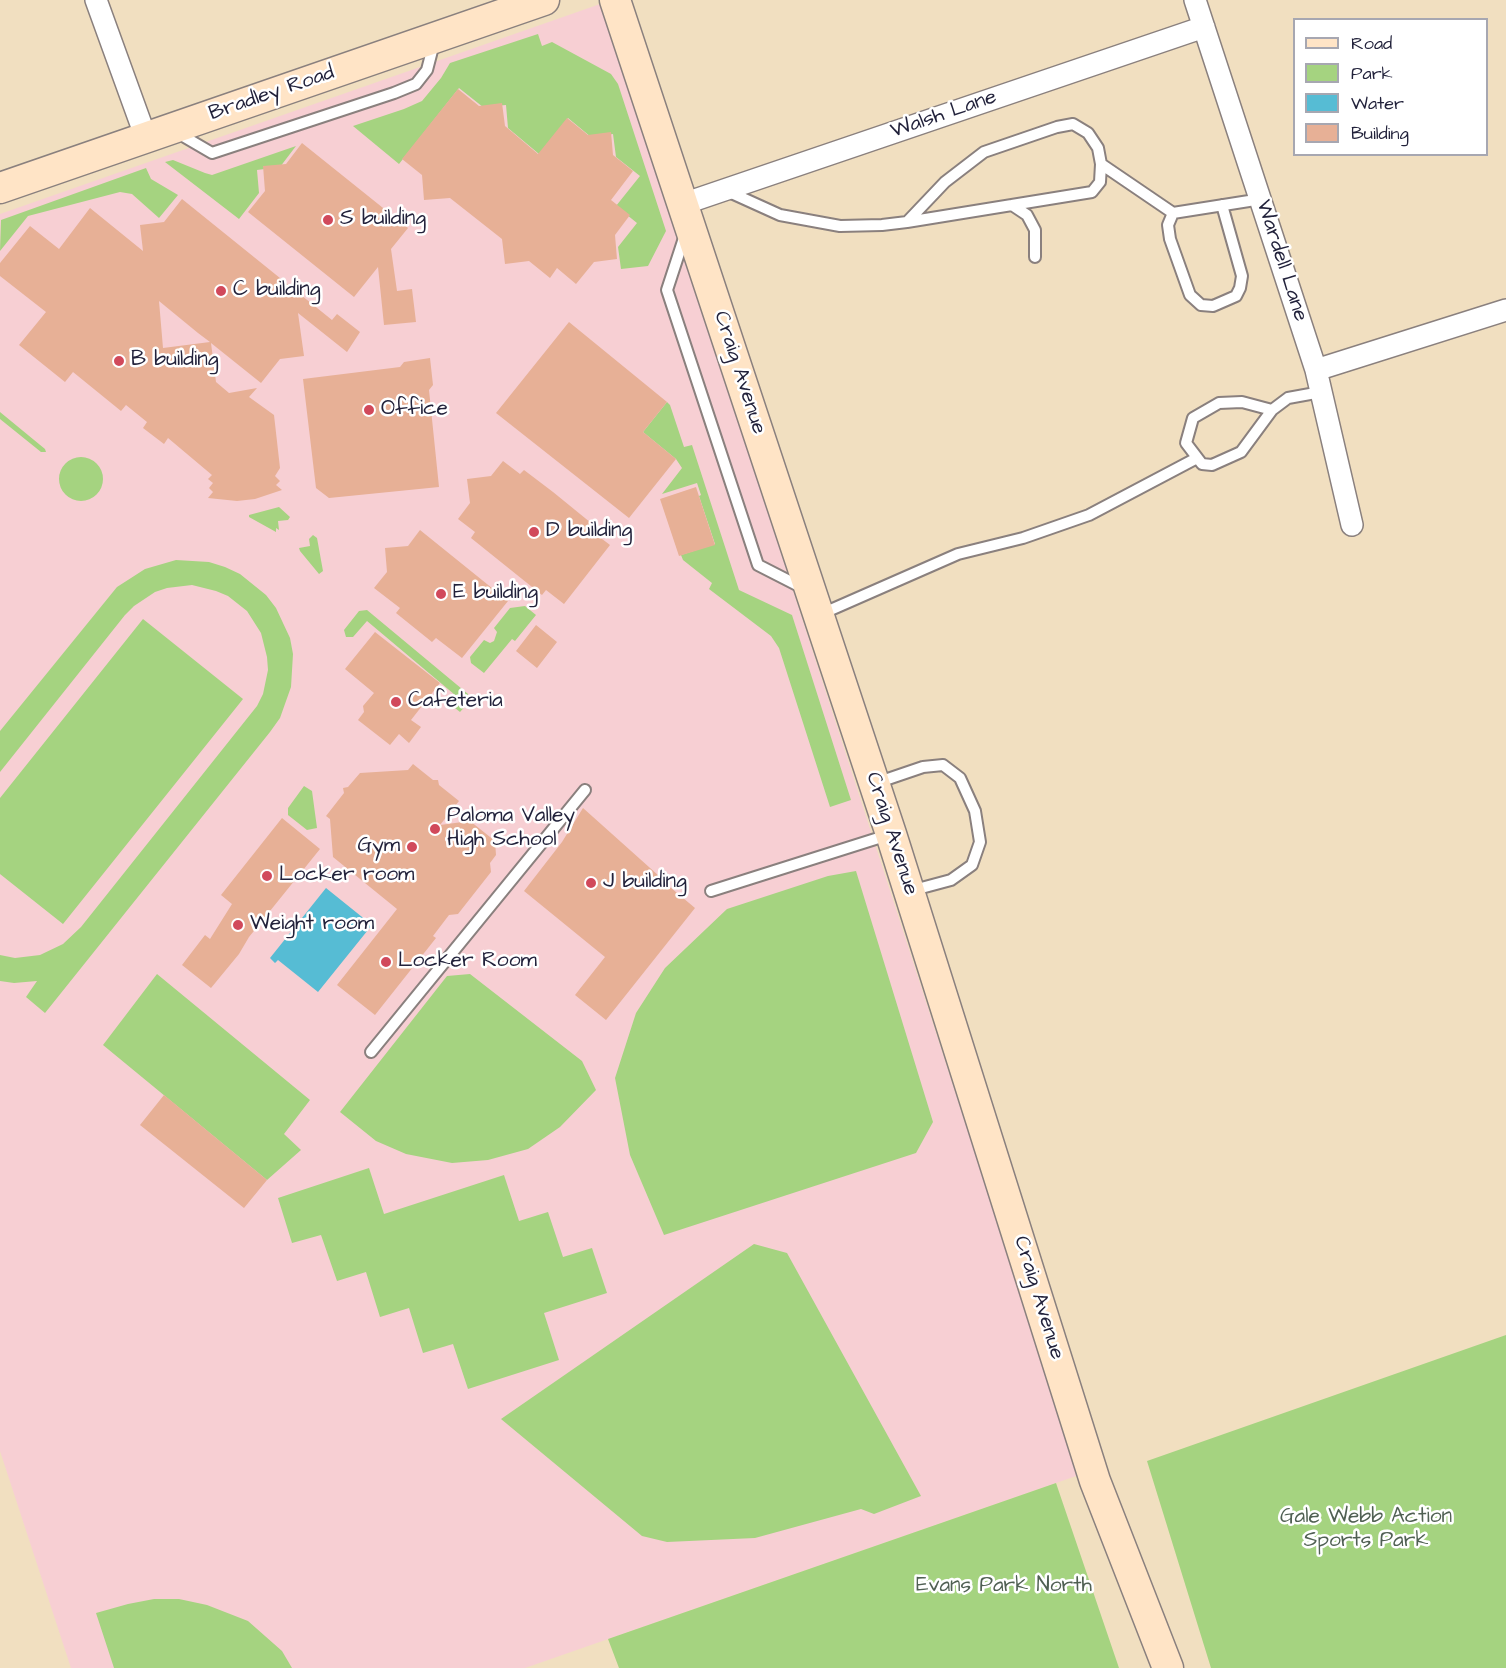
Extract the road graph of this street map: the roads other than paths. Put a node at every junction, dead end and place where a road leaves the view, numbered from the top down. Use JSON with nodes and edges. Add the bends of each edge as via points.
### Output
{"nodes":[{"id":1,"x":96,"y":0,"type":"edge"},
{"id":2,"x":544,"y":0,"type":"edge"},
{"id":3,"x":615,"y":0,"type":"edge"},
{"id":4,"x":1195,"y":0,"type":"edge"},
{"id":5,"x":1204,"y":27,"type":"junction"},
{"id":6,"x":435,"y":38,"type":"junction"},
{"id":7,"x":158,"y":133,"type":"junction"},
{"id":8,"x":1101,"y":164,"type":"junction"},
{"id":9,"x":0,"y":188,"type":"edge"},
{"id":10,"x":724,"y":190,"type":"junction"},
{"id":11,"x":1260,"y":197,"type":"junction"},
{"id":12,"x":1011,"y":205,"type":"junction"},
{"id":13,"x":1222,"y":206,"type":"junction"},
{"id":14,"x":1173,"y":213,"type":"junction"},
{"id":15,"x":686,"y":214,"type":"junction"},
{"id":16,"x":907,"y":222,"type":"junction"},
{"id":17,"x":1035,"y":257,"type":"dead end"},
{"id":18,"x":1506,"y":310,"type":"edge"},
{"id":19,"x":1316,"y":370,"type":"junction"},
{"id":20,"x":1321,"y":392,"type":"junction"},
{"id":21,"x":1272,"y":411,"type":"junction"},
{"id":22,"x":1197,"y":458,"type":"junction"},
{"id":23,"x":1353,"y":525,"type":"dead end"},
{"id":24,"x":815,"y":604,"type":"junction"},
{"id":25,"x":875,"y":784,"type":"junction"},
{"id":26,"x":585,"y":790,"type":"dead end"},
{"id":27,"x":891,"y":834,"type":"junction"},
{"id":28,"x":711,"y":891,"type":"dead end"},
{"id":29,"x":909,"y":891,"type":"junction"},
{"id":30,"x":371,"y":1052,"type":"dead end"},
{"id":31,"x":1168,"y":1668,"type":"edge"}],
"edges":[{"from":1,"to":7,"type":"street"},
{"from":2,"to":6,"type":"street","name":"Bradley Road"},
{"from":3,"to":15,"type":"street","name":"Craig Avenue"},
{"from":4,"to":5,"type":"street","name":"Wardell Lane"},
{"from":5,"to":10,"type":"street","name":"Walsh Lane"},
{"from":5,"to":11,"type":"street","name":"Wardell Lane"},
{"from":6,"to":7,"type":"street","name":"Bradley Road"},
{"from":6,"to":7,"type":"lane","via":[[427,70],[416,84],[394,93],[212,153]]},
{"from":7,"to":9,"type":"street","name":"Bradley Road"},
{"from":8,"to":12,"type":"lane","via":[[1100,182],[1092,192]]},
{"from":8,"to":14,"type":"lane"},
{"from":8,"to":16,"type":"lane","via":[[1098,148],[1088,133],[1073,124],[1057,127],[984,152],[945,182]]},
{"from":10,"to":15,"type":"street","name":"Walsh Lane"},
{"from":10,"to":16,"type":"lane","via":[[780,215],[840,226]]},
{"from":11,"to":13,"type":"lane"},
{"from":11,"to":19,"type":"street","name":"Wardell Lane"},
{"from":12,"to":16,"type":"lane"},
{"from":12,"to":17,"type":"lane","via":[[1027,215],[1035,230]]},
{"from":13,"to":14,"type":"lane"},
{"from":13,"to":14,"type":"lane","via":[[1242,276],[1236,296],[1213,306],[1201,305],[1190,295],[1170,239],[1168,225]]},
{"from":15,"to":24,"type":"street","name":"Craig Avenue"},
{"from":15,"to":24,"type":"lane","via":[[667,290],[750,543],[758,565]]},
{"from":18,"to":19,"type":"street"},
{"from":19,"to":20,"type":"street","name":"Wardell Lane"},
{"from":20,"to":21,"type":"lane","via":[[1288,398]]},
{"from":20,"to":23,"type":"street","name":"Wardell Lane"},
{"from":21,"to":22,"type":"lane","via":[[1241,452],[1212,465],[1202,464]]},
{"from":21,"to":22,"type":"lane","via":[[1242,402],[1219,403],[1193,418],[1185,443]]},
{"from":22,"to":24,"type":"lane","via":[[1089,515],[1023,538],[958,554]]},
{"from":24,"to":25,"type":"street","name":"Craig Avenue"},
{"from":25,"to":27,"type":"street","name":"Craig Avenue"},
{"from":25,"to":29,"type":"lane","via":[[923,767],[943,765],[960,778],[975,812],[980,842],[972,865],[951,880]]},
{"from":26,"to":30,"type":"lane"},
{"from":27,"to":28,"type":"lane"},
{"from":27,"to":29,"type":"street","name":"Craig Avenue"},
{"from":29,"to":31,"type":"street","name":"Craig Avenue","via":[[1095,1481]]}]}
